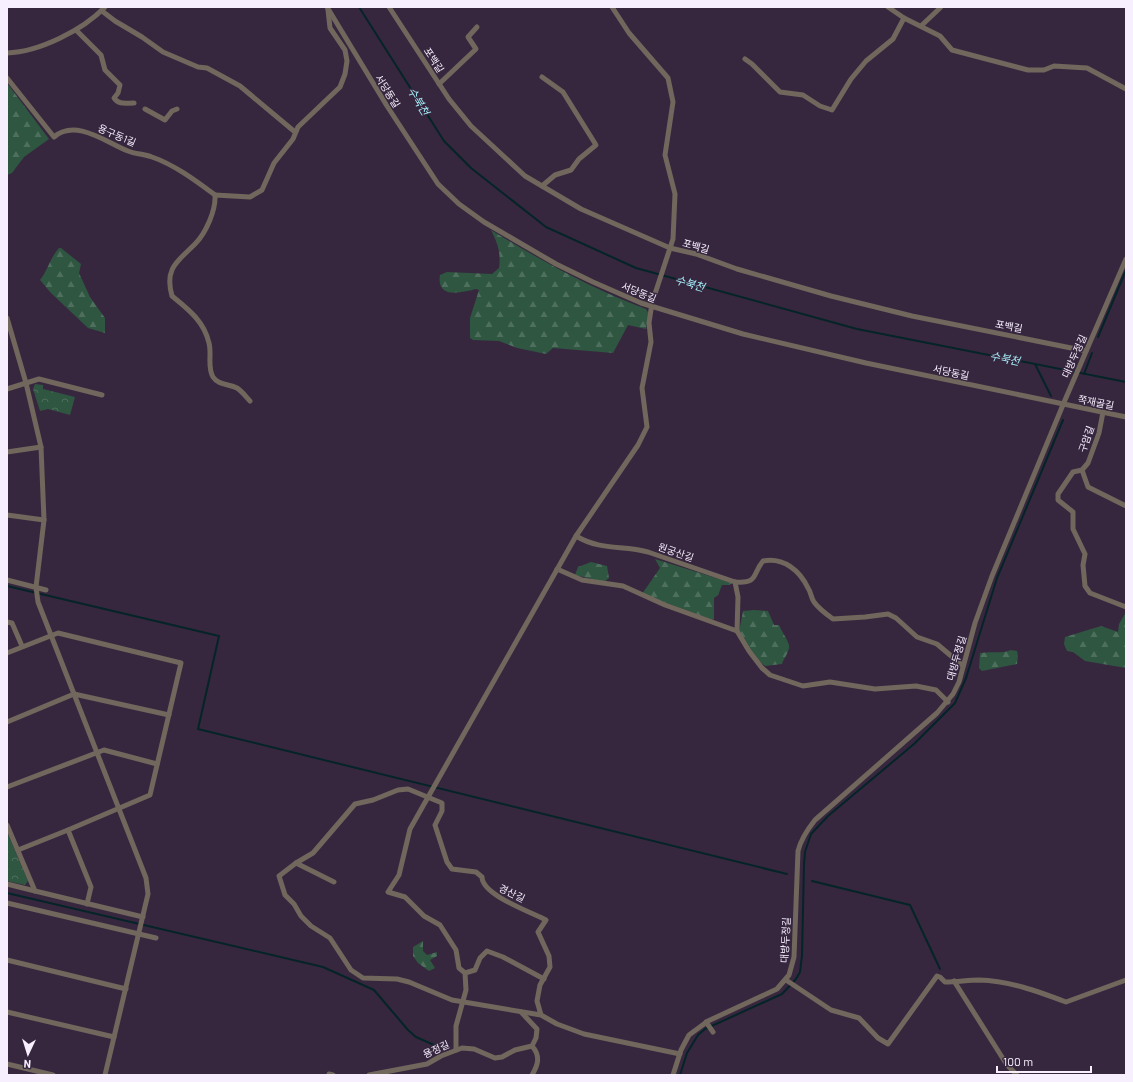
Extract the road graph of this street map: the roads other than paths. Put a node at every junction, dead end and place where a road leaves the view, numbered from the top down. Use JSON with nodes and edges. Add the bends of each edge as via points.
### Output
{"nodes":[{"id":1,"x":389,"y":7,"type":"edge"},
{"id":2,"x":612,"y":7,"type":"edge"},
{"id":3,"x":888,"y":7,"type":"edge"},
{"id":4,"x":941,"y":7,"type":"edge"},
{"id":5,"x":327,"y":8,"type":"edge"},
{"id":6,"x":104,"y":9,"type":"edge"},
{"id":7,"x":904,"y":18,"type":"junction"},
{"id":8,"x":921,"y":26,"type":"junction"},
{"id":9,"x":477,"y":27,"type":"dead end"},
{"id":10,"x":76,"y":30,"type":"junction"},
{"id":11,"x":7,"y":53,"type":"edge"},
{"id":12,"x":745,"y":59,"type":"dead end"},
{"id":13,"x":542,"y":77,"type":"dead end"},
{"id":14,"x":7,"y":78,"type":"edge"},
{"id":15,"x":439,"y":84,"type":"junction"},
{"id":16,"x":1126,"y":89,"type":"edge"},
{"id":17,"x":134,"y":102,"type":"dead end"},
{"id":18,"x":145,"y":109,"type":"dead end"},
{"id":19,"x":177,"y":109,"type":"dead end"},
{"id":20,"x":295,"y":132,"type":"junction"},
{"id":21,"x":542,"y":186,"type":"junction"},
{"id":22,"x":215,"y":195,"type":"junction"},
{"id":23,"x":670,"y":250,"type":"junction"},
{"id":24,"x":1126,"y":259,"type":"edge"},
{"id":25,"x":652,"y":305,"type":"junction"},
{"id":26,"x":7,"y":318,"type":"edge"},
{"id":27,"x":10,"y":335,"type":"edge"},
{"id":28,"x":1086,"y":351,"type":"junction"},
{"id":29,"x":26,"y":383,"type":"junction"},
{"id":30,"x":7,"y":389,"type":"edge"},
{"id":31,"x":102,"y":395,"type":"dead end"},
{"id":32,"x":250,"y":402,"type":"dead end"},
{"id":33,"x":1064,"y":402,"type":"junction"},
{"id":34,"x":1104,"y":412,"type":"junction"},
{"id":35,"x":1126,"y":417,"type":"edge"},
{"id":36,"x":42,"y":447,"type":"junction"},
{"id":37,"x":7,"y":452,"type":"edge"},
{"id":38,"x":1082,"y":470,"type":"junction"},
{"id":39,"x":1126,"y":506,"type":"edge"},
{"id":40,"x":7,"y":515,"type":"edge"},
{"id":41,"x":44,"y":520,"type":"junction"},
{"id":42,"x":576,"y":536,"type":"junction"},
{"id":43,"x":558,"y":569,"type":"junction"},
{"id":44,"x":7,"y":580,"type":"edge"},
{"id":45,"x":735,"y":582,"type":"junction"},
{"id":46,"x":36,"y":587,"type":"junction"},
{"id":47,"x":46,"y":590,"type":"dead end"},
{"id":48,"x":1126,"y":607,"type":"edge"},
{"id":49,"x":7,"y":622,"type":"edge"},
{"id":50,"x":737,"y":631,"type":"junction"},
{"id":51,"x":51,"y":635,"type":"junction"},
{"id":52,"x":22,"y":646,"type":"junction"},
{"id":53,"x":7,"y":653,"type":"edge"},
{"id":54,"x":963,"y":666,"type":"junction"},
{"id":55,"x":74,"y":694,"type":"junction"},
{"id":56,"x":948,"y":702,"type":"junction"},
{"id":57,"x":169,"y":715,"type":"junction"},
{"id":58,"x":7,"y":722,"type":"edge"},
{"id":59,"x":96,"y":752,"type":"junction"},
{"id":60,"x":157,"y":764,"type":"junction"},
{"id":61,"x":7,"y":787,"type":"edge"},
{"id":62,"x":429,"y":797,"type":"junction"},
{"id":63,"x":119,"y":809,"type":"junction"},
{"id":64,"x":7,"y":825,"type":"edge"},
{"id":65,"x":68,"y":830,"type":"junction"},
{"id":66,"x":18,"y":850,"type":"junction"},
{"id":67,"x":296,"y":863,"type":"junction"},
{"id":68,"x":334,"y":882,"type":"dead end"},
{"id":69,"x":7,"y":884,"type":"edge"},
{"id":70,"x":35,"y":891,"type":"junction"},
{"id":71,"x":7,"y":903,"type":"edge"},
{"id":72,"x":87,"y":904,"type":"junction"},
{"id":73,"x":143,"y":917,"type":"junction"},
{"id":74,"x":140,"y":935,"type":"junction"},
{"id":75,"x":156,"y":938,"type":"dead end"},
{"id":76,"x":7,"y":960,"type":"edge"},
{"id":77,"x":465,"y":973,"type":"junction"},
{"id":78,"x":544,"y":979,"type":"junction"},
{"id":79,"x":1126,"y":980,"type":"edge"},
{"id":80,"x":787,"y":981,"type":"junction"},
{"id":81,"x":954,"y":981,"type":"junction"},
{"id":82,"x":126,"y":990,"type":"junction"},
{"id":83,"x":462,"y":1002,"type":"junction"},
{"id":84,"x":7,"y":1012,"type":"edge"},
{"id":85,"x":521,"y":1012,"type":"junction"},
{"id":86,"x":541,"y":1015,"type":"junction"},
{"id":87,"x":706,"y":1023,"type":"junction"},
{"id":88,"x":713,"y":1032,"type":"dead end"},
{"id":89,"x":114,"y":1037,"type":"junction"},
{"id":90,"x":532,"y":1046,"type":"junction"},
{"id":91,"x":456,"y":1050,"type":"junction"},
{"id":92,"x":680,"y":1054,"type":"junction"},
{"id":93,"x":7,"y":1064,"type":"edge"},
{"id":94,"x":53,"y":1075,"type":"edge"},
{"id":95,"x":105,"y":1075,"type":"edge"},
{"id":96,"x":369,"y":1075,"type":"edge"},
{"id":97,"x":532,"y":1075,"type":"edge"},
{"id":98,"x":673,"y":1075,"type":"edge"},
{"id":99,"x":1017,"y":1075,"type":"edge"}],
"edges":[{"from":1,"to":15,"type":"street","name":"포백길"},
{"from":2,"to":23,"type":"street","via":[[629,33],[664,72],[671,85],[673,102],[665,155],[675,194],[673,239]]},
{"from":3,"to":7,"type":"street"},
{"from":4,"to":8,"type":"street"},
{"from":5,"to":20,"type":"street","via":[[330,28],[346,50],[345,74],[340,87],[303,121]]},
{"from":5,"to":25,"type":"street","name":"서당동길","via":[[423,163],[438,184],[459,204],[502,234],[556,264],[592,282]]},
{"from":6,"to":10,"type":"street"},
{"from":6,"to":20,"type":"street","via":[[115,21],[164,52],[207,68],[240,86]]},
{"from":7,"to":8,"type":"street"},
{"from":7,"to":12,"type":"street","via":[[894,39],[866,61],[851,79],[832,110],[800,94],[782,93]]},
{"from":8,"to":16,"type":"street","via":[[940,36],[952,50],[967,55],[1028,70],[1044,70],[1054,66],[1087,68]]},
{"from":9,"to":15,"type":"street","via":[[468,37],[476,49]]},
{"from":10,"to":11,"type":"street","via":[[28,50]]},
{"from":10,"to":17,"type":"street","via":[[101,55],[105,70],[120,85],[114,98],[116,102]]},
{"from":13,"to":21,"type":"street","via":[[563,92],[596,145],[579,159],[571,170],[555,175]]},
{"from":14,"to":22,"type":"street","name":"용구동1길","via":[[54,137],[58,133],[72,130],[100,137],[128,151],[152,157],[182,172]]},
{"from":15,"to":21,"type":"street","name":"포백길","via":[[471,126],[525,176]]},
{"from":18,"to":19,"type":"street","via":[[165,120]]},
{"from":20,"to":22,"type":"street","via":[[257,195]]},
{"from":21,"to":23,"type":"street","name":"포백길","via":[[581,209]]},
{"from":22,"to":32,"type":"street","via":[[212,213],[205,230],[174,266],[169,285],[172,296],[193,312],[210,343],[210,368],[216,381],[238,389]]},
{"from":23,"to":25,"type":"street"},
{"from":23,"to":28,"type":"street","name":"포백길","via":[[696,254],[737,269],[859,304]]},
{"from":24,"to":28,"type":"street","name":"대방두정길"},
{"from":25,"to":33,"type":"street","name":"서당동길","via":[[743,334],[866,363]]},
{"from":25,"to":42,"type":"street","via":[[649,323],[650,342],[642,388],[647,427],[638,445]]},
{"from":26,"to":27,"type":"street"},
{"from":27,"to":29,"type":"street"},
{"from":28,"to":33,"type":"street","name":"대방두정길"},
{"from":29,"to":30,"type":"street"},
{"from":29,"to":31,"type":"street","via":[[39,379]]},
{"from":29,"to":36,"type":"street"},
{"from":33,"to":34,"type":"street","name":"쪽재골길"},
{"from":33,"to":54,"type":"street","name":"대방두정길","via":[[992,576]]},
{"from":34,"to":35,"type":"street","name":"쪽재골길"},
{"from":34,"to":38,"type":"street","name":"구암길","via":[[1088,463]]},
{"from":36,"to":37,"type":"street"},
{"from":36,"to":41,"type":"street"},
{"from":38,"to":39,"type":"street","via":[[1088,487]]},
{"from":38,"to":48,"type":"street","name":"구암길","via":[[1073,472],[1058,494],[1061,503],[1073,512],[1073,529],[1085,554],[1085,586],[1090,593]]},
{"from":40,"to":41,"type":"street"},
{"from":41,"to":46,"type":"street"},
{"from":42,"to":43,"type":"street"},
{"from":42,"to":45,"type":"street","name":"원궁산길","via":[[600,546],[648,552]]},
{"from":43,"to":50,"type":"street","via":[[582,580],[623,586],[665,605]]},
{"from":43,"to":62,"type":"street"},
{"from":44,"to":46,"type":"street"},
{"from":45,"to":50,"type":"street","via":[[738,597]]},
{"from":45,"to":54,"type":"street","via":[[746,583],[753,579],[763,561],[788,565],[800,574],[813,601],[832,619],[888,614],[917,637],[937,644]]},
{"from":46,"to":47,"type":"street"},
{"from":46,"to":51,"type":"street","via":[[38,602]]},
{"from":49,"to":52,"type":"street","via":[[12,623]]},
{"from":50,"to":56,"type":"street","via":[[762,668],[770,675],[785,681],[803,686],[835,682],[875,689],[916,686],[936,690]]},
{"from":51,"to":52,"type":"street"},
{"from":51,"to":55,"type":"street"},
{"from":51,"to":57,"type":"street","via":[[58,633],[181,663]]},
{"from":52,"to":53,"type":"street"},
{"from":54,"to":56,"type":"street","name":"대방두정길","via":[[959,682]]},
{"from":55,"to":57,"type":"street"},
{"from":55,"to":58,"type":"street"},
{"from":55,"to":59,"type":"street"},
{"from":56,"to":80,"type":"street","name":"대방두정길","via":[[816,820],[804,836],[797,862],[793,967]]},
{"from":57,"to":60,"type":"street"},
{"from":59,"to":60,"type":"street","via":[[104,750]]},
{"from":59,"to":61,"type":"street"},
{"from":59,"to":63,"type":"street"},
{"from":60,"to":63,"type":"street","via":[[150,795]]},
{"from":62,"to":67,"type":"street","name":"경산길","via":[[403,789],[355,804],[313,853]]},
{"from":62,"to":77,"type":"street","via":[[410,829],[399,875],[388,892],[405,897],[424,916],[440,925],[456,950],[459,968]]},
{"from":62,"to":78,"type":"street","name":"경산길","via":[[442,803],[442,811],[435,825],[447,862],[452,869],[476,872],[491,893],[546,920],[538,932],[549,956],[550,967]]},
{"from":63,"to":65,"type":"street"},
{"from":63,"to":73,"type":"street","via":[[146,878],[148,894]]},
{"from":64,"to":66,"type":"street"},
{"from":65,"to":66,"type":"street"},
{"from":65,"to":72,"type":"street","via":[[91,887]]},
{"from":66,"to":70,"type":"street"},
{"from":67,"to":68,"type":"street"},
{"from":67,"to":83,"type":"street","name":"경산길","via":[[279,876],[285,895],[311,926],[330,938],[351,970],[366,979],[397,979],[409,982]]},
{"from":69,"to":70,"type":"street"},
{"from":70,"to":72,"type":"street"},
{"from":71,"to":74,"type":"street"},
{"from":72,"to":73,"type":"street"},
{"from":73,"to":74,"type":"street"},
{"from":74,"to":75,"type":"street"},
{"from":74,"to":82,"type":"street"},
{"from":76,"to":82,"type":"street"},
{"from":77,"to":78,"type":"street","via":[[475,970],[480,958],[487,951],[503,956]]},
{"from":77,"to":83,"type":"street","via":[[466,990]]},
{"from":78,"to":86,"type":"street","name":"경산길","via":[[537,1001]]},
{"from":79,"to":81,"type":"street","via":[[1066,1002],[1027,987],[1006,983],[981,980]]},
{"from":80,"to":81,"type":"street","via":[[831,1010],[858,1018],[878,1038],[888,1044],[934,978],[940,976],[945,982]]},
{"from":80,"to":87,"type":"street","name":"대방두정길","via":[[777,989]]},
{"from":81,"to":99,"type":"street","via":[[1007,1065]]},
{"from":82,"to":89,"type":"street"},
{"from":83,"to":85,"type":"street","name":"경산길"},
{"from":83,"to":91,"type":"street","via":[[456,1026]]},
{"from":84,"to":89,"type":"street"},
{"from":85,"to":86,"type":"street","name":"경산길"},
{"from":85,"to":90,"type":"street","via":[[537,1029]]},
{"from":86,"to":92,"type":"street","name":"경산길","via":[[584,1034]]},
{"from":87,"to":88,"type":"street"},
{"from":87,"to":92,"type":"street","name":"대방두정길","via":[[689,1035]]},
{"from":89,"to":95,"type":"street"},
{"from":90,"to":91,"type":"street","name":"용정길","via":[[495,1058],[474,1049]]},
{"from":90,"to":97,"type":"street","via":[[538,1060]]},
{"from":91,"to":96,"type":"street","name":"용정길","via":[[427,1064]]},
{"from":92,"to":98,"type":"street","name":"대방두정길"},
{"from":93,"to":94,"type":"street"}]}
